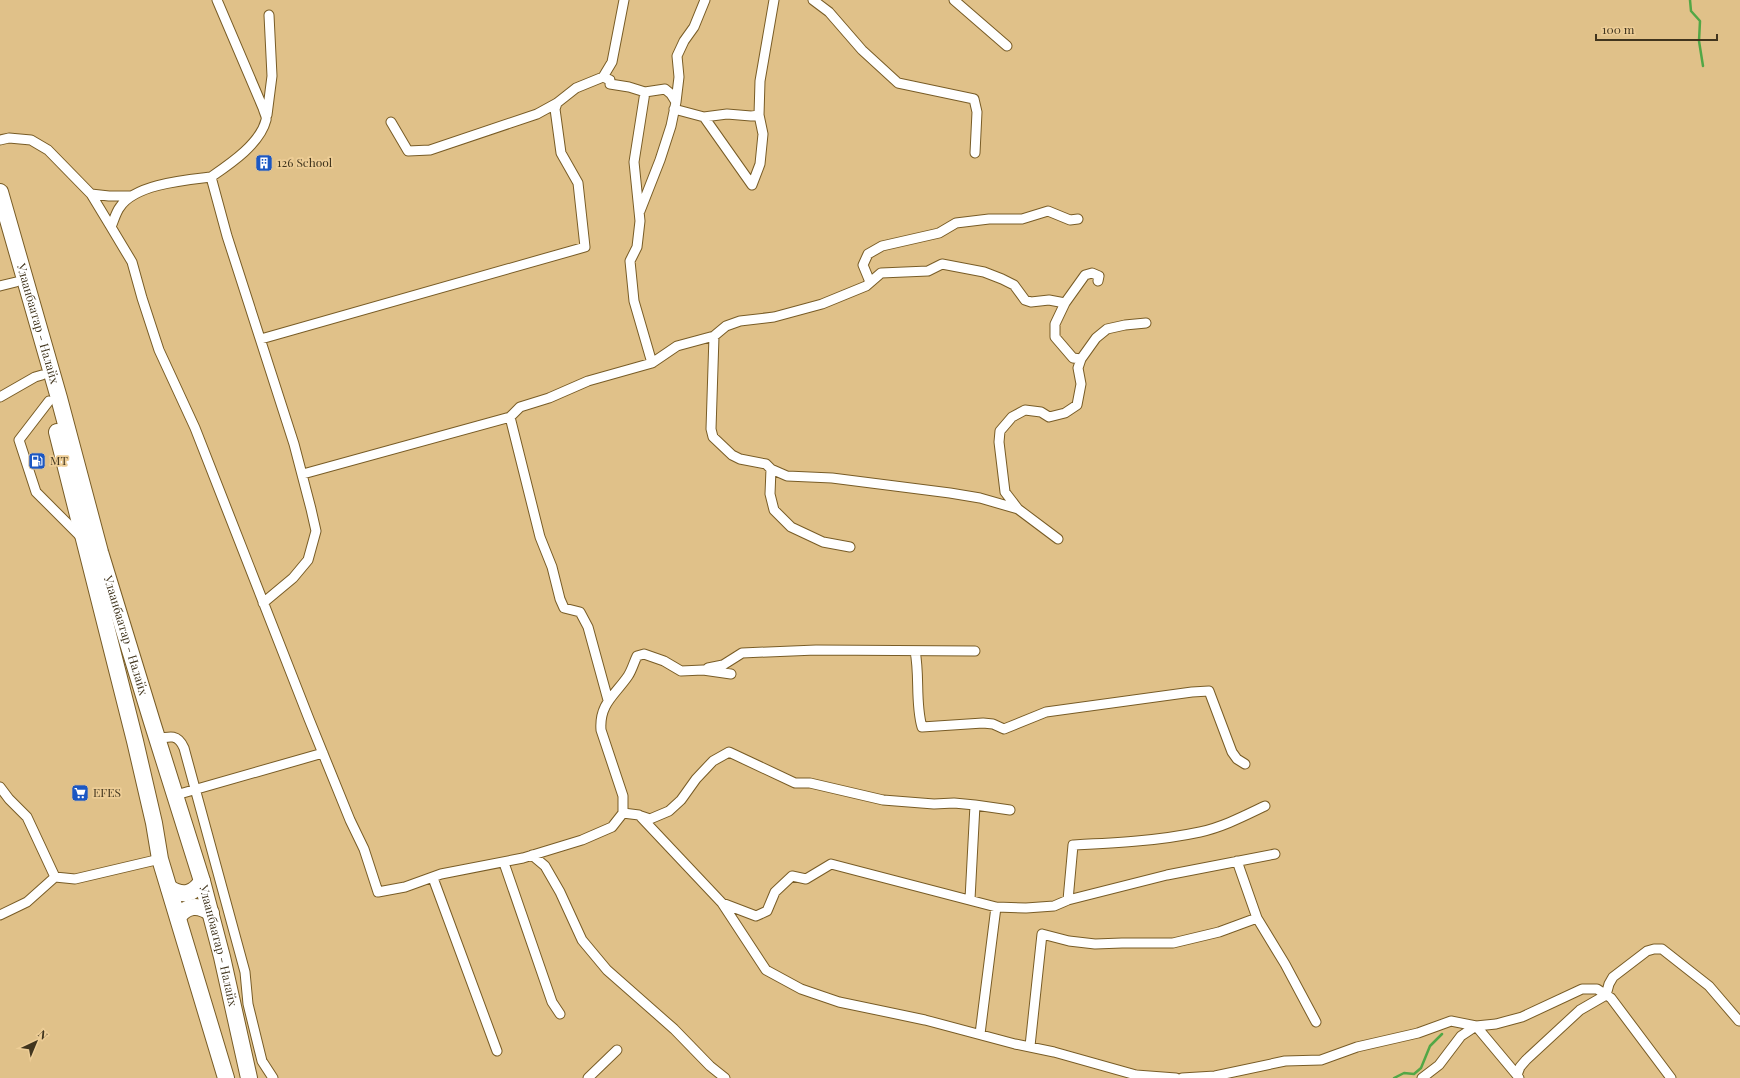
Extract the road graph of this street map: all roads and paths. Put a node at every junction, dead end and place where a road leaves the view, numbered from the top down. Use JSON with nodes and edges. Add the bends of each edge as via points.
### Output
{"nodes":[{"id":1,"x":217,"y":0,"type":"edge"},
{"id":2,"x":624,"y":0,"type":"edge"},
{"id":3,"x":705,"y":0,"type":"edge"},
{"id":4,"x":774,"y":0,"type":"edge"},
{"id":5,"x":813,"y":0,"type":"edge"},
{"id":6,"x":954,"y":0,"type":"edge"},
{"id":7,"x":269,"y":15,"type":"dead end"},
{"id":8,"x":1007,"y":46,"type":"dead end"},
{"id":9,"x":604,"y":77,"type":"junction"},
{"id":10,"x":645,"y":92,"type":"junction"},
{"id":11,"x":557,"y":103,"type":"junction"},
{"id":12,"x":675,"y":105,"type":"junction"},
{"id":13,"x":759,"y":115,"type":"junction"},
{"id":14,"x":704,"y":117,"type":"junction"},
{"id":15,"x":266,"y":119,"type":"junction"},
{"id":16,"x":391,"y":122,"type":"dead end"},
{"id":17,"x":0,"y":140,"type":"edge"},
{"id":18,"x":975,"y":153,"type":"dead end"},
{"id":19,"x":211,"y":177,"type":"junction"},
{"id":20,"x":0,"y":192,"type":"edge"},
{"id":21,"x":91,"y":194,"type":"junction"},
{"id":22,"x":130,"y":196,"type":"junction"},
{"id":23,"x":639,"y":212,"type":"junction"},
{"id":24,"x":1078,"y":219,"type":"dead end"},
{"id":25,"x":111,"y":227,"type":"junction"},
{"id":26,"x":0,"y":228,"type":"edge"},
{"id":27,"x":1098,"y":281,"type":"dead end"},
{"id":28,"x":16,"y":282,"type":"junction"},
{"id":29,"x":870,"y":282,"type":"junction"},
{"id":30,"x":0,"y":286,"type":"edge"},
{"id":31,"x":1065,"y":303,"type":"junction"},
{"id":32,"x":1146,"y":323,"type":"dead end"},
{"id":33,"x":714,"y":336,"type":"junction"},
{"id":34,"x":261,"y":339,"type":"junction"},
{"id":35,"x":1081,"y":359,"type":"junction"},
{"id":36,"x":652,"y":363,"type":"junction"},
{"id":37,"x":42,"y":375,"type":"junction"},
{"id":38,"x":0,"y":397,"type":"edge"},
{"id":39,"x":48,"y":401,"type":"junction"},
{"id":40,"x":510,"y":417,"type":"junction"},
{"id":41,"x":771,"y":469,"type":"junction"},
{"id":42,"x":302,"y":474,"type":"junction"},
{"id":43,"x":1018,"y":509,"type":"junction"},
{"id":44,"x":1058,"y":538,"type":"dead end"},
{"id":45,"x":85,"y":541,"type":"junction"},
{"id":46,"x":850,"y":547,"type":"dead end"},
{"id":47,"x":263,"y":603,"type":"junction"},
{"id":48,"x":915,"y":651,"type":"junction"},
{"id":49,"x":974,"y":651,"type":"dead end"},
{"id":50,"x":702,"y":670,"type":"junction"},
{"id":51,"x":732,"y":674,"type":"dead end"},
{"id":52,"x":608,"y":700,"type":"junction"},
{"id":53,"x":157,"y":739,"type":"junction"},
{"id":54,"x":323,"y":753,"type":"junction"},
{"id":55,"x":1245,"y":764,"type":"dead end"},
{"id":56,"x":0,"y":787,"type":"edge"},
{"id":57,"x":196,"y":790,"type":"junction"},
{"id":58,"x":176,"y":795,"type":"junction"},
{"id":59,"x":975,"y":805,"type":"junction"},
{"id":60,"x":1265,"y":806,"type":"dead end"},
{"id":61,"x":1010,"y":810,"type":"dead end"},
{"id":62,"x":623,"y":813,"type":"junction"},
{"id":63,"x":639,"y":815,"type":"junction"},
{"id":64,"x":1275,"y":854,"type":"dead end"},
{"id":65,"x":532,"y":855,"type":"junction"},
{"id":66,"x":160,"y":859,"type":"junction"},
{"id":67,"x":1237,"y":861,"type":"junction"},
{"id":68,"x":504,"y":863,"type":"junction"},
{"id":69,"x":55,"y":877,"type":"junction"},
{"id":70,"x":433,"y":878,"type":"junction"},
{"id":71,"x":202,"y":881,"type":"junction"},
{"id":72,"x":169,"y":888,"type":"junction"},
{"id":73,"x":970,"y":899,"type":"junction"},
{"id":74,"x":1068,"y":900,"type":"junction"},
{"id":75,"x":722,"y":902,"type":"junction"},
{"id":76,"x":996,"y":907,"type":"junction"},
{"id":77,"x":211,"y":913,"type":"junction"},
{"id":78,"x":0,"y":915,"type":"edge"},
{"id":79,"x":178,"y":917,"type":"junction"},
{"id":80,"x":1257,"y":918,"type":"junction"},
{"id":81,"x":1606,"y":995,"type":"junction"},
{"id":82,"x":560,"y":1014,"type":"dead end"},
{"id":83,"x":1739,"y":1020,"type":"edge"},
{"id":84,"x":1316,"y":1022,"type":"dead end"},
{"id":85,"x":1476,"y":1026,"type":"junction"},
{"id":86,"x":980,"y":1034,"type":"junction"},
{"id":87,"x":1030,"y":1046,"type":"junction"},
{"id":88,"x":617,"y":1050,"type":"dead end"},
{"id":89,"x":497,"y":1051,"type":"dead end"},
{"id":90,"x":1518,"y":1077,"type":"edge"},
{"id":91,"x":226,"y":1078,"type":"edge"},
{"id":92,"x":249,"y":1078,"type":"edge"},
{"id":93,"x":273,"y":1078,"type":"edge"},
{"id":94,"x":588,"y":1078,"type":"edge"},
{"id":95,"x":725,"y":1078,"type":"edge"},
{"id":96,"x":1176,"y":1078,"type":"edge"},
{"id":97,"x":1182,"y":1078,"type":"edge"},
{"id":98,"x":1422,"y":1078,"type":"edge"},
{"id":99,"x":1671,"y":1078,"type":"edge"}],
"edges":[{"from":1,"to":15,"type":"street"},
{"from":2,"to":9,"type":"street","via":[[612,62]]},
{"from":3,"to":12,"type":"street","via":[[694,27],[677,56],[679,77]]},
{"from":4,"to":13,"type":"street","via":[[760,81]]},
{"from":5,"to":18,"type":"street","via":[[829,12],[862,50],[898,83],[974,99],[977,112]]},
{"from":6,"to":8,"type":"street"},
{"from":7,"to":15,"type":"street","via":[[272,76]]},
{"from":9,"to":10,"type":"street","via":[[610,80],[610,84]]},
{"from":9,"to":11,"type":"street","via":[[576,88]]},
{"from":10,"to":12,"type":"street","via":[[665,90],[671,94]]},
{"from":10,"to":23,"type":"street","via":[[634,162]]},
{"from":11,"to":16,"type":"street","via":[[537,114],[430,150],[408,150]]},
{"from":11,"to":34,"type":"street","via":[[555,110],[561,153],[578,183],[585,247]]},
{"from":12,"to":14,"type":"street"},
{"from":12,"to":23,"type":"street","via":[[660,160]]},
{"from":13,"to":14,"type":"street","via":[[727,114]]},
{"from":13,"to":14,"type":"street","via":[[763,134],[760,164],[752,186]]},
{"from":15,"to":19,"type":"street","via":[[261,133],[235,161]]},
{"from":17,"to":21,"type":"street","via":[[31,140],[48,150]]},
{"from":19,"to":22,"type":"street","via":[[163,185]]},
{"from":19,"to":34,"type":"street"},
{"from":20,"to":53,"type":"highway","name":"Улаанбаатар - Налайх","via":[[100,552]]},
{"from":21,"to":22,"type":"street"},
{"from":21,"to":25,"type":"street"},
{"from":22,"to":25,"type":"street","via":[[119,207]]},
{"from":23,"to":36,"type":"street","via":[[637,247],[630,261],[631,280],[634,301]]},
{"from":24,"to":29,"type":"street","via":[[1070,220],[1048,211],[1022,219],[956,223],[939,233],[882,246],[868,254],[863,265]]},
{"from":25,"to":47,"type":"street","via":[[132,262],[159,350],[195,428]]},
{"from":26,"to":28,"type":"highway","name":"Улаанбаатар - Налайх"},
{"from":27,"to":31,"type":"street","via":[[1098,276],[1092,273],[1085,276]]},
{"from":28,"to":30,"type":"street"},
{"from":28,"to":37,"type":"highway","name":"Улаанбаатар - Налайх"},
{"from":29,"to":31,"type":"street","via":[[882,273],[928,271],[942,264],[984,272],[1002,279],[1014,285],[1025,300],[1031,302],[1049,300]]},
{"from":29,"to":33,"type":"street","via":[[822,304],[774,317],[740,321],[726,326]]},
{"from":31,"to":35,"type":"street","via":[[1054,324],[1055,337],[1073,358]]},
{"from":32,"to":35,"type":"street","via":[[1107,329],[1096,338]]},
{"from":33,"to":36,"type":"street","via":[[677,346]]},
{"from":33,"to":41,"type":"street","via":[[710,429],[713,437],[740,460],[766,464]]},
{"from":34,"to":42,"type":"street"},
{"from":35,"to":43,"type":"street","via":[[1078,368],[1081,392],[1077,406],[1065,413],[1049,416],[1025,410],[1012,417],[1000,431],[1005,492]]},
{"from":36,"to":40,"type":"street","via":[[588,381],[520,407]]},
{"from":37,"to":38,"type":"street"},
{"from":37,"to":39,"type":"highway","name":"Улаанбаатар - Налайх"},
{"from":39,"to":45,"type":"highway","name":"Улаанбаатар - Налайх"},
{"from":39,"to":45,"type":"street","via":[[19,440],[36,492]]},
{"from":40,"to":42,"type":"street"},
{"from":40,"to":52,"type":"street","via":[[540,537],[552,567],[560,599],[564,608],[580,612],[588,627]]},
{"from":41,"to":43,"type":"street","via":[[787,476],[832,478],[950,492]]},
{"from":41,"to":46,"type":"street","via":[[770,494],[774,510],[791,527],[823,542]]},
{"from":42,"to":47,"type":"street","via":[[316,531],[308,560],[293,578]]},
{"from":43,"to":44,"type":"street"},
{"from":45,"to":66,"type":"highway","name":"Улаанбаатар - Налайх","via":[[135,741]]},
{"from":47,"to":54,"type":"street"},
{"from":48,"to":49,"type":"street"},
{"from":48,"to":50,"type":"street","via":[[816,650],[742,654],[723,665]]},
{"from":48,"to":55,"type":"street","via":[[919,717],[922,727],[983,723],[1004,729],[1046,712],[1209,691],[1232,752]]},
{"from":50,"to":51,"type":"street"},
{"from":50,"to":52,"type":"street","via":[[681,671],[644,654],[637,656],[628,675]]},
{"from":52,"to":62,"type":"street","via":[[600,720],[601,730],[623,796]]},
{"from":53,"to":57,"type":"street","via":[[172,736],[182,743]]},
{"from":53,"to":58,"type":"highway","name":"Улаанбаатар - Налайх"},
{"from":54,"to":57,"type":"street"},
{"from":54,"to":70,"type":"street","via":[[364,849],[378,892]]},
{"from":56,"to":69,"type":"street","via":[[8,799],[27,817]]},
{"from":57,"to":58,"type":"street"},
{"from":57,"to":93,"type":"street","via":[[245,972],[248,1004],[258,1048],[262,1061]]},
{"from":58,"to":71,"type":"highway","name":"Улаанбаатар - Налайх"},
{"from":59,"to":61,"type":"street"},
{"from":59,"to":63,"type":"street","via":[[883,800],[795,783],[730,752],[713,761],[669,811],[650,819]]},
{"from":59,"to":73,"type":"street"},
{"from":60,"to":74,"type":"street","via":[[1231,822],[1201,832],[1146,840],[1073,845]]},
{"from":62,"to":63,"type":"street"},
{"from":62,"to":65,"type":"street","via":[[612,827],[598,834]]},
{"from":63,"to":75,"type":"street"},
{"from":64,"to":67,"type":"street"},
{"from":65,"to":68,"type":"street"},
{"from":65,"to":95,"type":"street","via":[[545,866],[582,940],[607,970]]},
{"from":66,"to":69,"type":"street","via":[[75,879]]},
{"from":66,"to":72,"type":"highway","name":"Улаанбаатар - Налайх"},
{"from":67,"to":74,"type":"street","via":[[1167,875]]},
{"from":67,"to":80,"type":"street"},
{"from":68,"to":70,"type":"street"},
{"from":68,"to":82,"type":"street","via":[[552,1002]]},
{"from":69,"to":78,"type":"street","via":[[27,902]]},
{"from":70,"to":89,"type":"street"},
{"from":71,"to":72,"type":"highway","via":[[188,894]]},
{"from":71,"to":77,"type":"highway","name":"Улаанбаатар - Налайх"},
{"from":72,"to":79,"type":"highway","name":"Улаанбаатар - Налайх"},
{"from":73,"to":75,"type":"street","via":[[831,864],[806,879],[792,876],[775,892],[767,911],[756,916]]},
{"from":73,"to":76,"type":"street"},
{"from":74,"to":76,"type":"street","via":[[1054,906]]},
{"from":75,"to":86,"type":"street","via":[[766,970],[787,982],[839,1002]]},
{"from":76,"to":86,"type":"street"},
{"from":77,"to":79,"type":"highway","via":[[197,906],[181,912]]},
{"from":77,"to":92,"type":"highway","name":"Улаанбаатар - Налайх"},
{"from":79,"to":91,"type":"highway","name":"Улаанбаатар - Налайх"},
{"from":80,"to":84,"type":"street"},
{"from":80,"to":87,"type":"street","via":[[1219,932],[1173,943],[1095,944],[1042,934]]},
{"from":81,"to":83,"type":"street","via":[[1613,977],[1647,951],[1662,950],[1709,986]]},
{"from":81,"to":85,"type":"street","via":[[1597,989],[1582,989],[1522,1017]]},
{"from":81,"to":90,"type":"street","via":[[1580,1010],[1526,1060],[1520,1067]]},
{"from":81,"to":99,"type":"street","via":[[1611,998]]},
{"from":85,"to":90,"type":"street"},
{"from":85,"to":97,"type":"street","via":[[1451,1021],[1418,1033],[1357,1047],[1321,1060],[1285,1061],[1215,1076]]},
{"from":85,"to":98,"type":"street","via":[[1461,1036],[1439,1064]]},
{"from":86,"to":87,"type":"street"},
{"from":87,"to":96,"type":"street","via":[[1136,1075]]},
{"from":88,"to":94,"type":"street"}]}
